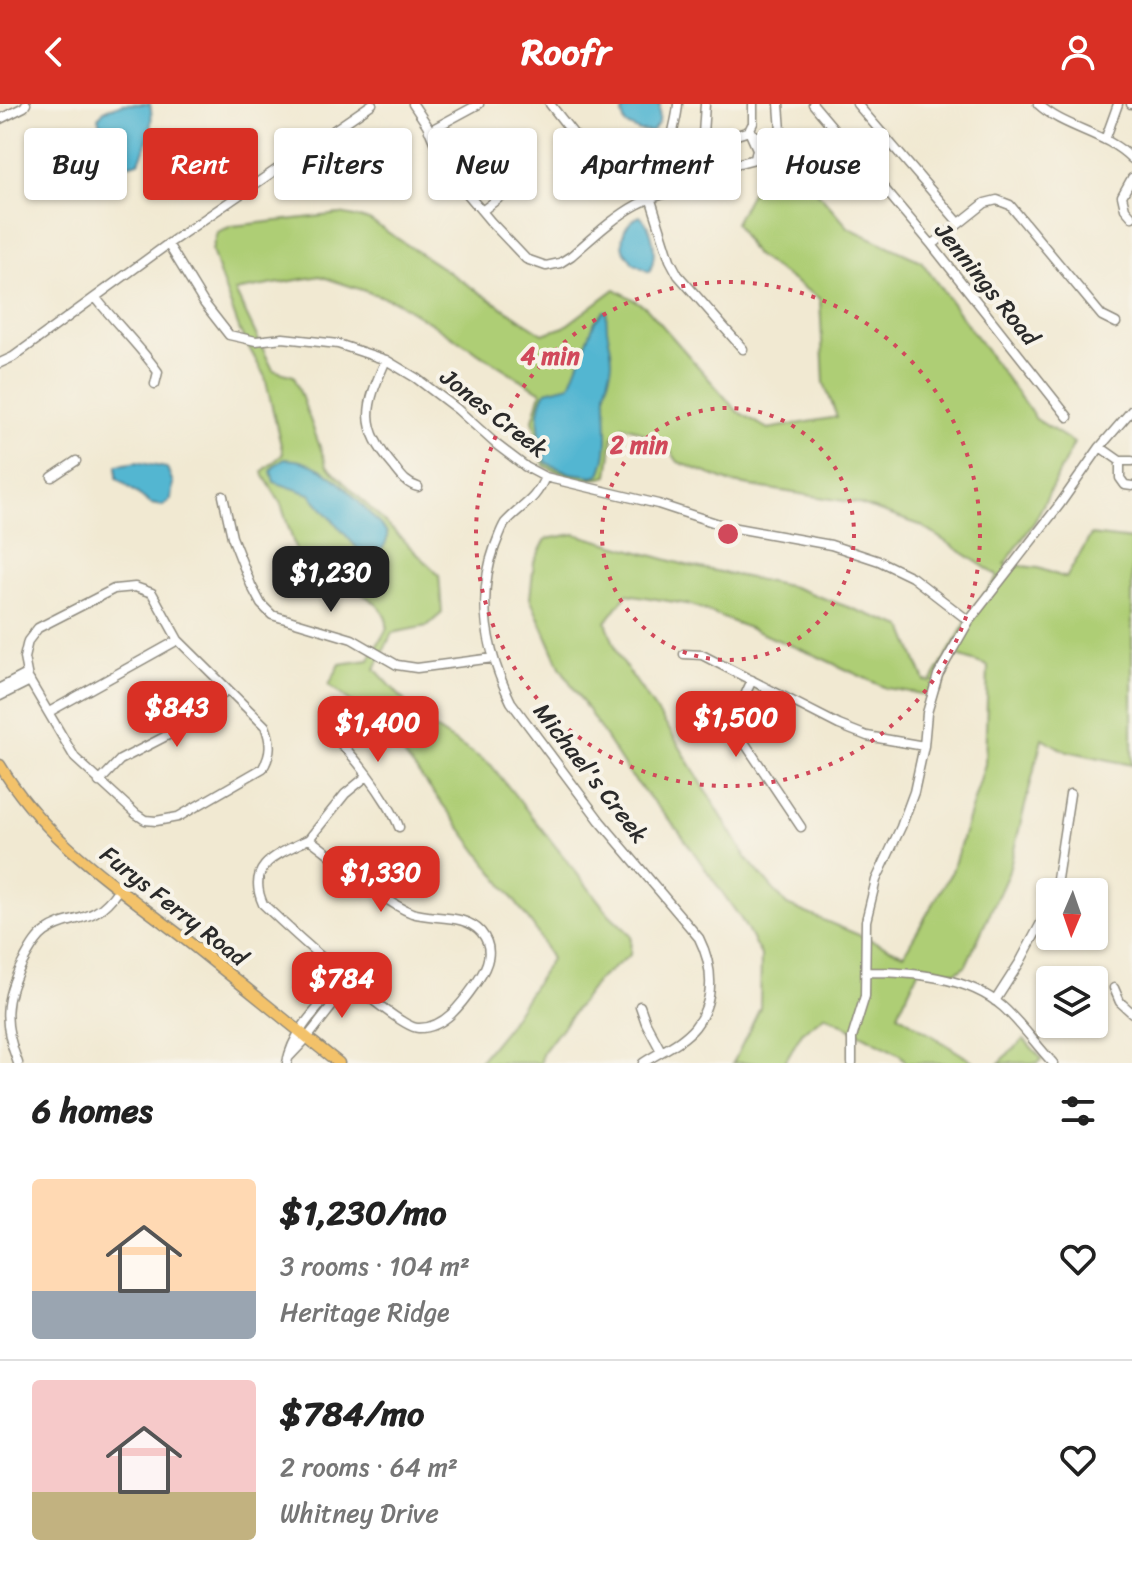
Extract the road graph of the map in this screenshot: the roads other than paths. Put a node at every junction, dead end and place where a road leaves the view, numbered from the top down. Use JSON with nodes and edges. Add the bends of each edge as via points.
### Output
{"nodes":[{"id":1,"x":26,"y":104,"type":"edge"},
{"id":2,"x":372,"y":104,"type":"edge"},
{"id":3,"x":413,"y":104,"type":"edge"},
{"id":4,"x":479,"y":104,"type":"edge"},
{"id":5,"x":550,"y":104,"type":"edge"},
{"id":6,"x":678,"y":104,"type":"edge"},
{"id":7,"x":705,"y":104,"type":"edge"},
{"id":8,"x":753,"y":104,"type":"edge"},
{"id":9,"x":779,"y":104,"type":"edge"},
{"id":10,"x":813,"y":104,"type":"edge"},
{"id":11,"x":857,"y":104,"type":"edge"},
{"id":12,"x":1038,"y":104,"type":"edge"},
{"id":13,"x":1118,"y":104,"type":"edge"},
{"id":14,"x":0,"y":119,"type":"edge"},
{"id":15,"x":435,"y":128,"type":"edge"},
{"id":16,"x":569,"y":128,"type":"edge"},
{"id":17,"x":428,"y":129,"type":"edge"},
{"id":18,"x":749,"y":131,"type":"junction"},
{"id":19,"x":1105,"y":140,"type":"junction"},
{"id":20,"x":1132,"y":159,"type":"edge"},
{"id":21,"x":1132,"y":178,"type":"edge"},
{"id":22,"x":473,"y":200,"type":"edge"},
{"id":23,"x":496,"y":200,"type":"edge"},
{"id":24,"x":645,"y":200,"type":"edge"},
{"id":25,"x":651,"y":200,"type":"edge"},
{"id":26,"x":482,"y":211,"type":"junction"},
{"id":27,"x":1132,"y":217,"type":"edge"},
{"id":28,"x":959,"y":223,"type":"junction"},
{"id":29,"x":168,"y":244,"type":"junction"},
{"id":30,"x":932,"y":245,"type":"junction"},
{"id":31,"x":96,"y":298,"type":"junction"},
{"id":32,"x":1116,"y":323,"type":"dead end"},
{"id":33,"x":743,"y":349,"type":"dead end"},
{"id":34,"x":386,"y":360,"type":"junction"},
{"id":35,"x":0,"y":363,"type":"edge"},
{"id":36,"x":155,"y":384,"type":"dead end"},
{"id":37,"x":1132,"y":410,"type":"edge"},
{"id":38,"x":1068,"y":417,"type":"dead end"},
{"id":39,"x":1100,"y":447,"type":"junction"},
{"id":40,"x":76,"y":461,"type":"dead end"},
{"id":41,"x":1120,"y":461,"type":"junction"},
{"id":42,"x":1132,"y":461,"type":"edge"},
{"id":43,"x":52,"y":477,"type":"dead end"},
{"id":44,"x":545,"y":477,"type":"junction"},
{"id":45,"x":1132,"y":486,"type":"edge"},
{"id":46,"x":418,"y":487,"type":"dead end"},
{"id":47,"x":223,"y":496,"type":"dead end"},
{"id":48,"x":969,"y":621,"type":"junction"},
{"id":49,"x":178,"y":640,"type":"junction"},
{"id":50,"x":684,"y":654,"type":"dead end"},
{"id":51,"x":493,"y":658,"type":"junction"},
{"id":52,"x":29,"y":677,"type":"junction"},
{"id":53,"x":752,"y":680,"type":"junction"},
{"id":54,"x":0,"y":688,"type":"edge"},
{"id":55,"x":227,"y":689,"type":"junction"},
{"id":56,"x":0,"y":696,"type":"edge"},
{"id":57,"x":49,"y":712,"type":"junction"},
{"id":58,"x":324,"y":732,"type":"dead end"},
{"id":59,"x":924,"y":746,"type":"junction"},
{"id":60,"x":0,"y":765,"type":"edge"},
{"id":61,"x":367,"y":776,"type":"junction"},
{"id":62,"x":99,"y":782,"type":"junction"},
{"id":63,"x":1070,"y":794,"type":"dead end"},
{"id":64,"x":399,"y":827,"type":"dead end"},
{"id":65,"x":801,"y":827,"type":"dead end"},
{"id":66,"x":309,"y":839,"type":"junction"},
{"id":67,"x":1057,"y":878,"type":"edge"},
{"id":68,"x":118,"y":890,"type":"junction"},
{"id":69,"x":1036,"y":932,"type":"edge"},
{"id":70,"x":866,"y":972,"type":"junction"},
{"id":71,"x":348,"y":979,"type":"junction"},
{"id":72,"x":1114,"y":988,"type":"dead end"},
{"id":73,"x":995,"y":1001,"type":"junction"},
{"id":74,"x":640,"y":1006,"type":"dead end"},
{"id":75,"x":1132,"y":1013,"type":"edge"},
{"id":76,"x":303,"y":1035,"type":"junction"},
{"id":77,"x":661,"y":1051,"type":"junction"},
{"id":78,"x":288,"y":1060,"type":"edge"},
{"id":79,"x":18,"y":1063,"type":"edge"},
{"id":80,"x":339,"y":1063,"type":"edge"},
{"id":81,"x":643,"y":1063,"type":"edge"},
{"id":82,"x":852,"y":1063,"type":"edge"},
{"id":83,"x":1053,"y":1063,"type":"edge"}],
"edges":[{"from":1,"to":14,"type":"street"},
{"from":2,"to":29,"type":"street"},
{"from":3,"to":17,"type":"street"},
{"from":4,"to":15,"type":"street"},
{"from":5,"to":16,"type":"street"},
{"from":6,"to":18,"type":"street","via":[[670,143],[686,172],[755,159],[757,149]]},
{"from":7,"to":18,"type":"street","via":[[707,140]]},
{"from":8,"to":18,"type":"street"},
{"from":9,"to":18,"type":"street","via":[[778,137],[761,138]]},
{"from":10,"to":30,"type":"street","name":"Jennings Road"},
{"from":11,"to":28,"type":"street"},
{"from":12,"to":19,"type":"street","via":[[1063,122]]},
{"from":13,"to":19,"type":"street"},
{"from":19,"to":20,"type":"street"},
{"from":21,"to":27,"type":"street","via":[[1122,196]]},
{"from":22,"to":26,"type":"street"},
{"from":23,"to":26,"type":"street"},
{"from":24,"to":26,"type":"street","via":[[571,256],[546,266],[526,259]]},
{"from":25,"to":33,"type":"street","via":[[678,275]]},
{"from":28,"to":30,"type":"street"},
{"from":28,"to":32,"type":"street","via":[[985,203],[1010,205],[1102,316]]},
{"from":29,"to":31,"type":"street"},
{"from":29,"to":34,"type":"street","name":"Jones Creek","via":[[229,335],[338,344]]},
{"from":30,"to":38,"type":"street","name":"Jennings Road"},
{"from":31,"to":35,"type":"street"},
{"from":31,"to":36,"type":"street","via":[[158,372]]},
{"from":34,"to":44,"type":"street","name":"Jones Creek"},
{"from":34,"to":46,"type":"street","via":[[370,397],[370,428],[387,459],[409,485]]},
{"from":37,"to":39,"type":"street"},
{"from":39,"to":41,"type":"street"},
{"from":39,"to":48,"type":"street"},
{"from":40,"to":43,"type":"street"},
{"from":41,"to":42,"type":"street"},
{"from":41,"to":45,"type":"street","via":[[1120,478]]},
{"from":44,"to":48,"type":"street","name":"Jones Creek","via":[[879,561],[912,577]]},
{"from":44,"to":51,"type":"street","name":"Michael's Creek","via":[[539,492],[505,524],[486,569],[485,614]]},
{"from":47,"to":51,"type":"street","via":[[251,585],[272,615],[352,639],[397,665],[417,668]]},
{"from":48,"to":59,"type":"street","via":[[938,675]]},
{"from":49,"to":52,"type":"street","via":[[152,593],[135,587],[114,589],[38,628],[25,650]]},
{"from":49,"to":55,"type":"street"},
{"from":49,"to":57,"type":"street"},
{"from":50,"to":53,"type":"street","via":[[702,655]]},
{"from":51,"to":77,"type":"street","name":"Michael's Creek","via":[[511,702],[600,821],[699,938],[708,957],[711,988],[706,1005],[695,1027]]},
{"from":52,"to":54,"type":"street"},
{"from":52,"to":56,"type":"street"},
{"from":52,"to":57,"type":"street"},
{"from":53,"to":59,"type":"street","via":[[867,736]]},
{"from":53,"to":65,"type":"street","via":[[736,723]]},
{"from":55,"to":62,"type":"street","via":[[199,719],[120,760]]},
{"from":55,"to":62,"type":"street","via":[[269,736],[269,758],[254,775],[168,821],[145,820]]},
{"from":57,"to":62,"type":"street","via":[[75,758]]},
{"from":58,"to":61,"type":"street","via":[[334,736]]},
{"from":59,"to":70,"type":"street","via":[[909,804],[876,880],[866,921]]},
{"from":60,"to":68,"type":"main road","name":"Furys Ferry Road","via":[[42,823]]},
{"from":61,"to":64,"type":"street"},
{"from":61,"to":66,"type":"street"},
{"from":63,"to":67,"type":"street"},
{"from":66,"to":71,"type":"street","via":[[272,858],[256,880],[257,892],[271,912]]},
{"from":66,"to":71,"type":"street","via":[[396,906],[473,926],[489,953],[485,971],[464,1001],[428,1028],[403,1023]]},
{"from":68,"to":76,"type":"main road","name":"Furys Ferry Road"},
{"from":68,"to":79,"type":"street","via":[[91,917],[46,931],[26,957],[6,1005]]},
{"from":69,"to":73,"type":"street"},
{"from":70,"to":73,"type":"street","via":[[919,975]]},
{"from":70,"to":82,"type":"street"},
{"from":71,"to":76,"type":"street"},
{"from":72,"to":75,"type":"street"},
{"from":73,"to":83,"type":"street"},
{"from":74,"to":77,"type":"street"},
{"from":76,"to":78,"type":"street"},
{"from":76,"to":80,"type":"main road","name":"Furys Ferry Road"},
{"from":77,"to":81,"type":"street","name":"Michael's Creek"}]}
